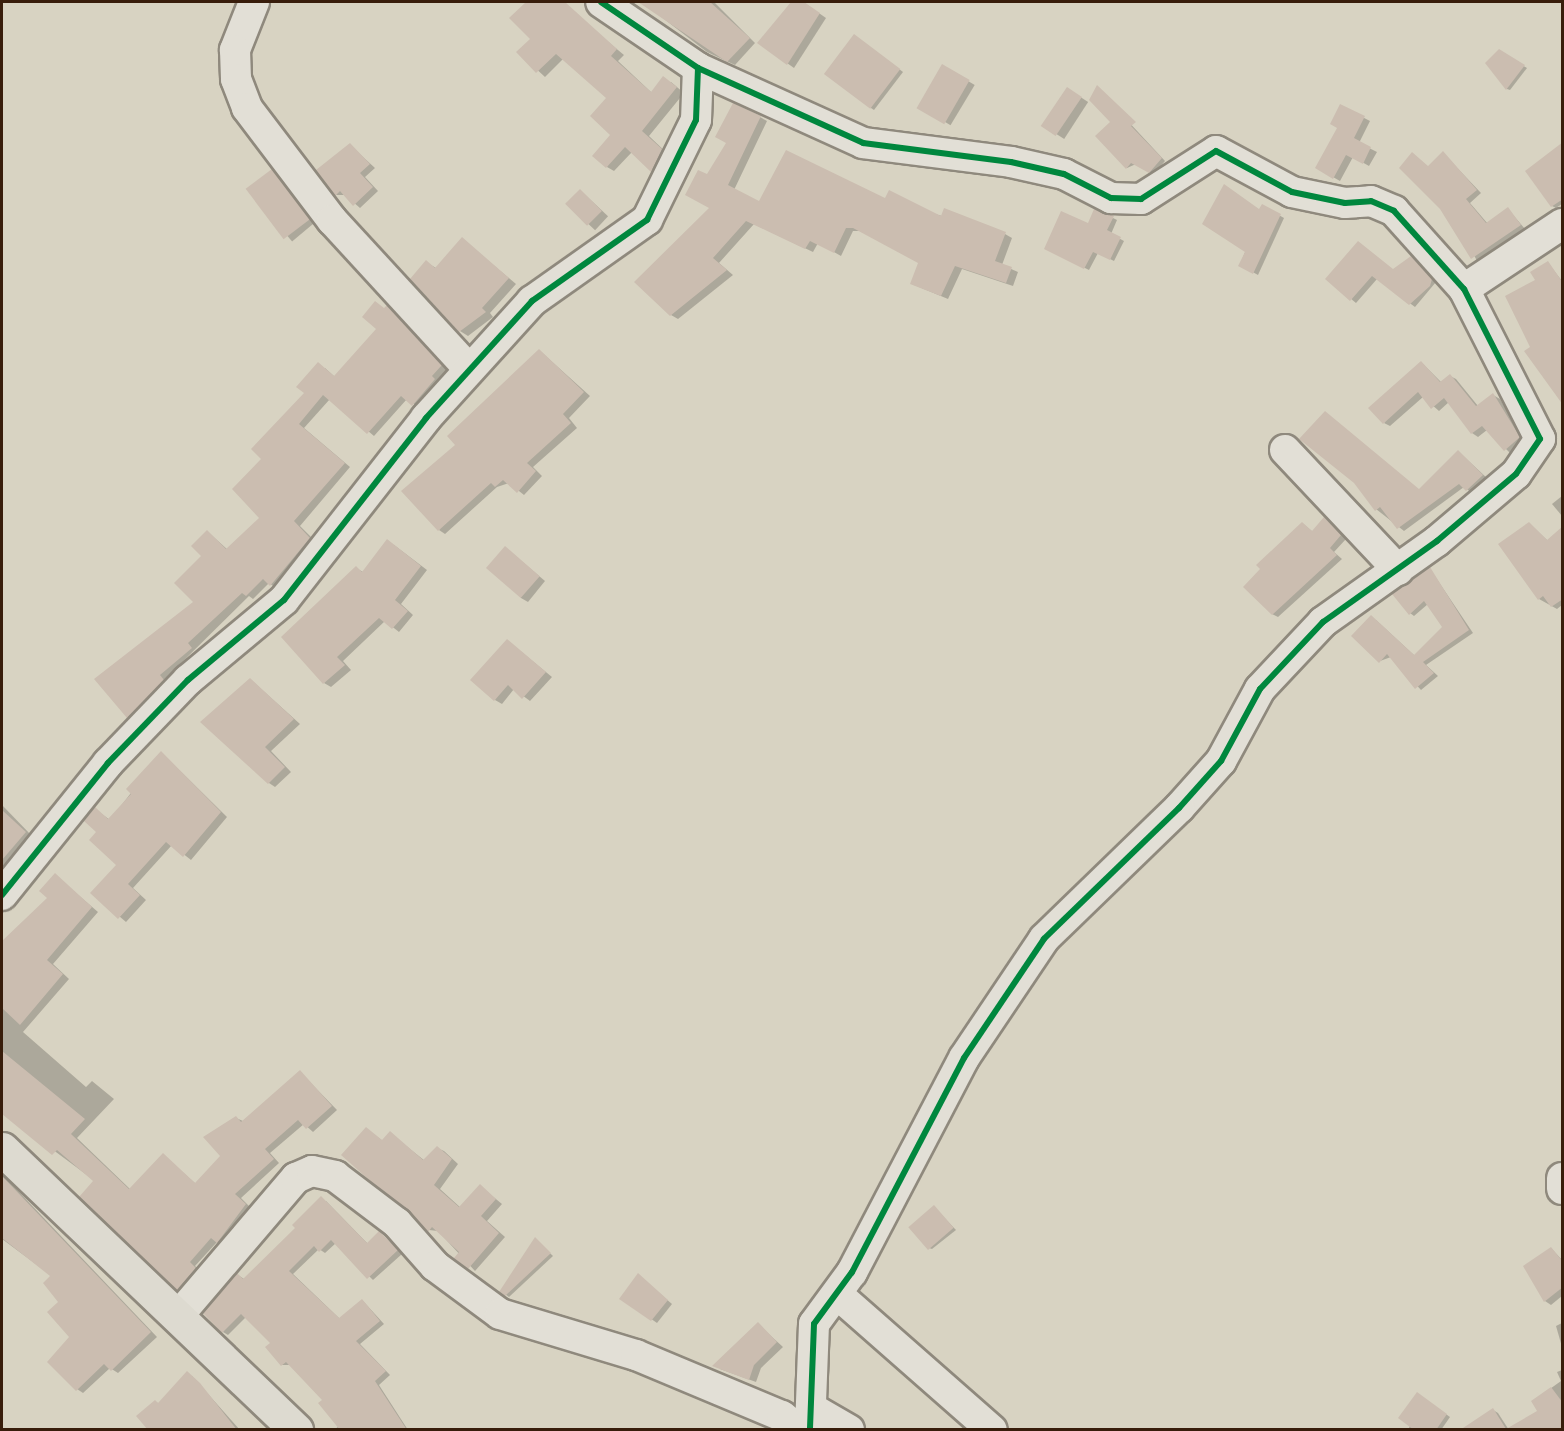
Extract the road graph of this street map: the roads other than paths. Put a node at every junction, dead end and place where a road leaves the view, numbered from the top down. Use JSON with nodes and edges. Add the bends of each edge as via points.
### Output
{"nodes":[{"id":1,"x":254,"y":2,"type":"edge"},
{"id":2,"x":601,"y":2,"type":"edge"},
{"id":3,"x":699,"y":69,"type":"junction"},
{"id":4,"x":1563,"y":224,"type":"edge"},
{"id":5,"x":1464,"y":289,"type":"junction"},
{"id":6,"x":469,"y":369,"type":"junction"},
{"id":7,"x":1285,"y":450,"type":"dead end"},
{"id":8,"x":1398,"y":570,"type":"junction"},
{"id":9,"x":2,"y":895,"type":"edge"},
{"id":10,"x":2,"y":1149,"type":"edge"},
{"id":11,"x":1563,"y":1178,"type":"edge"},
{"id":12,"x":1563,"y":1189,"type":"edge"},
{"id":13,"x":837,"y":1294,"type":"junction"},
{"id":14,"x":178,"y":1316,"type":"junction"},
{"id":15,"x":806,"y":1422,"type":"edge"},
{"id":16,"x":296,"y":1430,"type":"edge"},
{"id":17,"x":849,"y":1430,"type":"edge"},
{"id":18,"x":992,"y":1430,"type":"edge"}],
"edges":[{"from":1,"to":6,"type":"street","via":[[234,50],[236,79],[247,108],[332,220]]},
{"from":2,"to":3,"type":"street"},
{"from":3,"to":5,"type":"street","via":[[863,143],[1011,162],[1064,174],[1111,198],[1141,199],[1216,151],[1292,192],[1345,203],[1371,201],[1394,211]]},
{"from":3,"to":6,"type":"street","via":[[696,120],[647,220],[532,301]]},
{"from":4,"to":5,"type":"street"},
{"from":5,"to":8,"type":"street","via":[[1540,439],[1516,474]]},
{"from":6,"to":9,"type":"street","via":[[284,600],[188,680],[124,747]]},
{"from":7,"to":8,"type":"street"},
{"from":8,"to":13,"type":"street","via":[[1323,622],[1260,689],[1221,761],[1044,939],[964,1058]]},
{"from":10,"to":14,"type":"main road"},
{"from":11,"to":12,"type":"street"},
{"from":13,"to":15,"type":"street","via":[[814,1324]]},
{"from":13,"to":18,"type":"street"},
{"from":14,"to":15,"type":"street","via":[[296,1178],[312,1171],[335,1176],[397,1222],[435,1266],[500,1314],[636,1355],[782,1416]]},
{"from":14,"to":16,"type":"main road"},
{"from":15,"to":17,"type":"street"}]}
